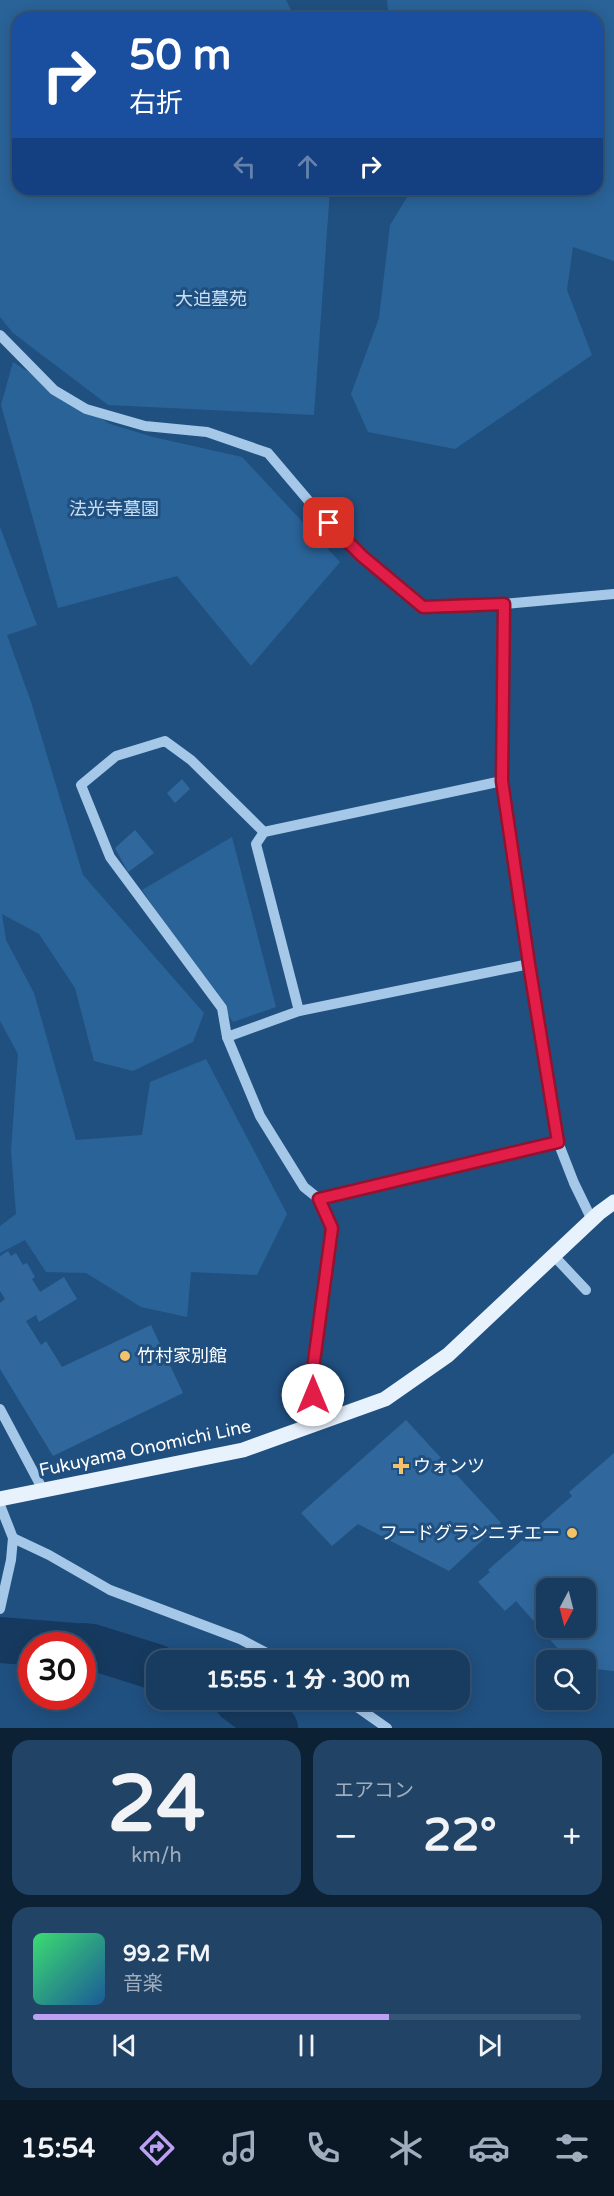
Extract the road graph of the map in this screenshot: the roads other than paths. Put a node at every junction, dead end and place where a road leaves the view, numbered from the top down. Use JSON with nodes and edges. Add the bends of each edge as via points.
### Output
{"nodes":[{"id":1,"x":0,"y":335,"type":"edge"},
{"id":2,"x":614,"y":594,"type":"edge"},
{"id":3,"x":504,"y":604,"type":"junction"},
{"id":4,"x":502,"y":781,"type":"junction"},
{"id":5,"x":264,"y":832,"type":"junction"},
{"id":6,"x":529,"y":964,"type":"junction"},
{"id":7,"x":299,"y":1011,"type":"junction"},
{"id":8,"x":227,"y":1037,"type":"junction"},
{"id":9,"x":558,"y":1142,"type":"junction"},
{"id":10,"x":319,"y":1199,"type":"junction"},
{"id":11,"x":614,"y":1202,"type":"edge"},
{"id":12,"x":592,"y":1220,"type":"junction"},
{"id":13,"x":554,"y":1256,"type":"junction"},
{"id":14,"x":586,"y":1290,"type":"dead end"},
{"id":15,"x":0,"y":1409,"type":"edge"},
{"id":16,"x":315,"y":1424,"type":"junction"},
{"id":17,"x":43,"y":1490,"type":"junction"},
{"id":18,"x":0,"y":1499,"type":"edge"},
{"id":19,"x":0,"y":1505,"type":"edge"},
{"id":20,"x":13,"y":1538,"type":"junction"},
{"id":21,"x":0,"y":1609,"type":"edge"},
{"id":22,"x":261,"y":1650,"type":"edge"},
{"id":23,"x":361,"y":1710,"type":"edge"},
{"id":24,"x":387,"y":1728,"type":"edge"}],
"edges":[{"from":1,"to":3,"type":"street","via":[[54,390],[86,409],[144,426],[207,432],[268,453],[362,556],[423,607]]},
{"from":2,"to":3,"type":"street"},
{"from":3,"to":4,"type":"street"},
{"from":4,"to":5,"type":"street"},
{"from":4,"to":6,"type":"street"},
{"from":5,"to":7,"type":"street","via":[[256,844]]},
{"from":5,"to":8,"type":"street","via":[[191,760],[165,741],[116,756],[81,785],[110,856],[222,1008]]},
{"from":6,"to":7,"type":"street"},
{"from":6,"to":9,"type":"street"},
{"from":7,"to":8,"type":"street"},
{"from":8,"to":10,"type":"street","via":[[260,1116],[303,1187]]},
{"from":9,"to":10,"type":"street"},
{"from":9,"to":12,"type":"street"},
{"from":10,"to":16,"type":"street","via":[[332,1228],[313,1369]]},
{"from":11,"to":12,"type":"main road","name":"Fukuyama Onomichi Line"},
{"from":12,"to":13,"type":"main road","name":"Fukuyama Onomichi Line"},
{"from":13,"to":14,"type":"street"},
{"from":13,"to":16,"type":"main road","name":"Fukuyama Onomichi Line","via":[[448,1355],[385,1399]]},
{"from":15,"to":17,"type":"street"},
{"from":16,"to":17,"type":"main road","name":"Fukuyama Onomichi Line","via":[[243,1450]]},
{"from":17,"to":18,"type":"main road","name":"Fukuyama Onomichi Line"},
{"from":19,"to":20,"type":"street"},
{"from":20,"to":21,"type":"street"},
{"from":20,"to":22,"type":"street","via":[[110,1590]]},
{"from":23,"to":24,"type":"street"}]}
